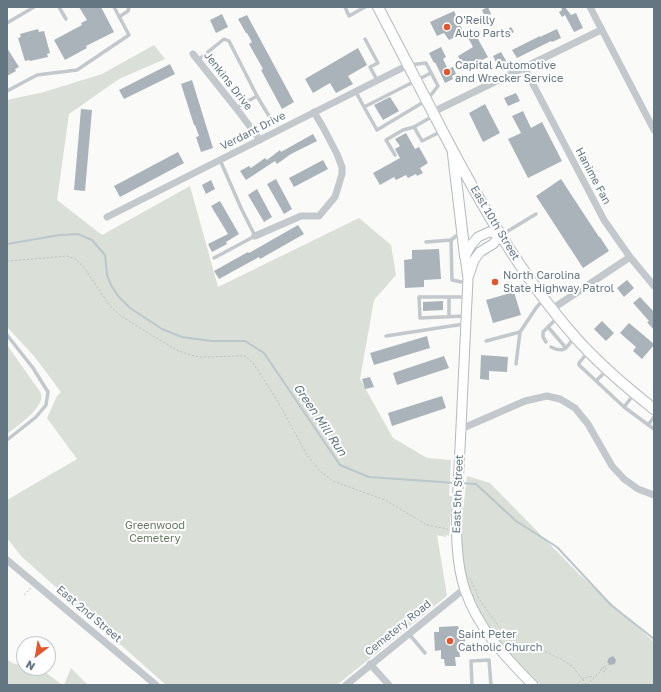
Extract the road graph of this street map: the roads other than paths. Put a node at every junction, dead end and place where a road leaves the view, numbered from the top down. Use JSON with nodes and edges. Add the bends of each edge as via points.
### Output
{"nodes":[{"id":1,"x":34,"y":7,"type":"edge"},
{"id":2,"x":59,"y":7,"type":"edge"},
{"id":3,"x":114,"y":7,"type":"edge"},
{"id":4,"x":129,"y":7,"type":"edge"},
{"id":5,"x":345,"y":7,"type":"edge"},
{"id":6,"x":365,"y":7,"type":"edge"},
{"id":7,"x":590,"y":7,"type":"edge"},
{"id":8,"x":381,"y":8,"type":"edge"},
{"id":9,"x":119,"y":17,"type":"junction"},
{"id":10,"x":66,"y":20,"type":"dead end"},
{"id":11,"x":7,"y":23,"type":"edge"},
{"id":12,"x":601,"y":30,"type":"junction"},
{"id":13,"x":365,"y":39,"type":"dead end"},
{"id":14,"x":195,"y":57,"type":"joint"},
{"id":15,"x":408,"y":65,"type":"junction"},
{"id":16,"x":524,"y":67,"type":"junction"},
{"id":17,"x":431,"y":73,"type":"junction"},
{"id":18,"x":377,"y":80,"type":"junction"},
{"id":19,"x":416,"y":81,"type":"junction"},
{"id":20,"x":7,"y":91,"type":"edge"},
{"id":21,"x":356,"y":91,"type":"junction"},
{"id":22,"x":257,"y":96,"type":"junction"},
{"id":23,"x":427,"y":100,"type":"junction"},
{"id":24,"x":364,"y":107,"type":"junction"},
{"id":25,"x":236,"y":108,"type":"junction"},
{"id":26,"x":314,"y":112,"type":"junction"},
{"id":27,"x":434,"y":114,"type":"junction"},
{"id":28,"x":269,"y":116,"type":"dead end"},
{"id":29,"x":414,"y":127,"type":"junction"},
{"id":30,"x":442,"y":130,"type":"junction"},
{"id":31,"x":654,"y":130,"type":"edge"},
{"id":32,"x":260,"y":140,"type":"junction"},
{"id":33,"x":452,"y":148,"type":"junction"},
{"id":34,"x":395,"y":155,"type":"dead end"},
{"id":35,"x":220,"y":160,"type":"junction"},
{"id":36,"x":536,"y":214,"type":"dead end"},
{"id":37,"x":108,"y":217,"type":"dead end"},
{"id":38,"x":461,"y":233,"type":"junction"},
{"id":39,"x":501,"y":235,"type":"junction"},
{"id":40,"x":255,"y":236,"type":"junction"},
{"id":41,"x":451,"y":240,"type":"junction"},
{"id":42,"x":426,"y":242,"type":"dead end"},
{"id":43,"x":464,"y":256,"type":"junction"},
{"id":44,"x":630,"y":257,"type":"junction"},
{"id":45,"x":214,"y":258,"type":"dead end"},
{"id":46,"x":468,"y":281,"type":"junction"},
{"id":47,"x":654,"y":286,"type":"edge"},
{"id":48,"x":449,"y":297,"type":"junction"},
{"id":49,"x":467,"y":297,"type":"junction"},
{"id":50,"x":544,"y":299,"type":"junction"},
{"id":51,"x":555,"y":313,"type":"junction"},
{"id":52,"x":449,"y":317,"type":"junction"},
{"id":53,"x":466,"y":320,"type":"junction"},
{"id":54,"x":548,"y":327,"type":"junction"},
{"id":55,"x":520,"y":332,"type":"junction"},
{"id":56,"x":7,"y":335,"type":"edge"},
{"id":57,"x":386,"y":336,"type":"dead end"},
{"id":58,"x":575,"y":337,"type":"junction"},
{"id":59,"x":486,"y":341,"type":"dead end"},
{"id":60,"x":546,"y":342,"type":"dead end"},
{"id":61,"x":551,"y":347,"type":"dead end"},
{"id":62,"x":566,"y":348,"type":"junction"},
{"id":63,"x":589,"y":351,"type":"junction"},
{"id":64,"x":516,"y":364,"type":"dead end"},
{"id":65,"x":608,"y":370,"type":"junction"},
{"id":66,"x":596,"y":381,"type":"junction"},
{"id":67,"x":635,"y":394,"type":"junction"},
{"id":68,"x":624,"y":407,"type":"junction"},
{"id":69,"x":654,"y":409,"type":"edge"},
{"id":70,"x":654,"y":417,"type":"edge"},
{"id":71,"x":648,"y":425,"type":"junction"},
{"id":72,"x":461,"y":429,"type":"junction"},
{"id":73,"x":654,"y":430,"type":"edge"},
{"id":74,"x":7,"y":440,"type":"edge"},
{"id":75,"x":654,"y":495,"type":"edge"},
{"id":76,"x":7,"y":560,"type":"edge"},
{"id":77,"x":464,"y":589,"type":"junction"},
{"id":78,"x":409,"y":634,"type":"junction"},
{"id":79,"x":426,"y":653,"type":"dead end"},
{"id":80,"x":370,"y":664,"type":"junction"},
{"id":81,"x":531,"y":684,"type":"edge"},
{"id":82,"x":156,"y":685,"type":"edge"},
{"id":83,"x":346,"y":685,"type":"edge"},
{"id":84,"x":389,"y":685,"type":"edge"},
{"id":85,"x":472,"y":685,"type":"edge"},
{"id":86,"x":492,"y":685,"type":"edge"}],
"edges":[{"from":1,"to":11,"type":"lane"},
{"from":2,"to":10,"type":"lane"},
{"from":3,"to":9,"type":"lane"},
{"from":4,"to":9,"type":"lane","via":[[128,11]]},
{"from":5,"to":6,"type":"lane","via":[[348,16]]},
{"from":7,"to":12,"type":"street"},
{"from":8,"to":15,"type":"main road","name":"East 10th Street"},
{"from":9,"to":20,"type":"lane","via":[[129,35],[77,70],[37,75]]},
{"from":12,"to":16,"type":"street"},
{"from":12,"to":31,"type":"street"},
{"from":13,"to":18,"type":"lane","via":[[378,63],[370,67]]},
{"from":14,"to":22,"type":"lane","via":[[224,39],[229,41]]},
{"from":14,"to":25,"type":"street","name":"Jenkins Drive"},
{"from":15,"to":17,"type":"lane","via":[[426,63]]},
{"from":15,"to":18,"type":"street","name":"Verdant Drive"},
{"from":15,"to":19,"type":"main road","name":"East 10th Street"},
{"from":16,"to":27,"type":"street"},
{"from":16,"to":44,"type":"street","name":"Hanime Fan","via":[[604,220]]},
{"from":17,"to":19,"type":"lane"},
{"from":17,"to":23,"type":"lane","via":[[438,86]]},
{"from":18,"to":21,"type":"street","name":"Verdant Drive"},
{"from":19,"to":23,"type":"main road","name":"East 10th Street"},
{"from":19,"to":24,"type":"lane"},
{"from":21,"to":24,"type":"lane"},
{"from":21,"to":26,"type":"street","name":"Verdant Drive"},
{"from":22,"to":25,"type":"lane"},
{"from":22,"to":28,"type":"lane"},
{"from":23,"to":24,"type":"lane","via":[[377,130]]},
{"from":23,"to":27,"type":"main road","name":"East 10th Street"},
{"from":25,"to":32,"type":"street","name":"Jenkins Drive"},
{"from":26,"to":32,"type":"street","name":"Verdant Drive"},
{"from":26,"to":40,"type":"street","via":[[342,166],[335,197],[320,216],[301,216]]},
{"from":27,"to":29,"type":"lane"},
{"from":27,"to":30,"type":"main road","name":"East 10th Street"},
{"from":29,"to":30,"type":"lane","via":[[422,141]]},
{"from":29,"to":34,"type":"lane","via":[[386,140]]},
{"from":30,"to":33,"type":"main road","name":"East 10th Street"},
{"from":32,"to":35,"type":"street","name":"Verdant Drive"},
{"from":33,"to":38,"type":"main road"},
{"from":33,"to":39,"type":"main road","name":"East 10th Street"},
{"from":35,"to":37,"type":"street","name":"Verdant Drive"},
{"from":35,"to":40,"type":"lane"},
{"from":36,"to":39,"type":"lane"},
{"from":38,"to":41,"type":"lane"},
{"from":38,"to":43,"type":"main road"},
{"from":39,"to":43,"type":"main road","via":[[489,232],[478,237]]},
{"from":39,"to":46,"type":"main road","name":"East 5th Street","via":[[474,260]]},
{"from":39,"to":50,"type":"main road","name":"East 10th Street"},
{"from":40,"to":45,"type":"lane"},
{"from":41,"to":42,"type":"lane"},
{"from":41,"to":46,"type":"lane","via":[[452,280]]},
{"from":43,"to":46,"type":"main road","name":"East 5th Street"},
{"from":44,"to":47,"type":"street","name":"Hanime Fan"},
{"from":44,"to":51,"type":"street"},
{"from":46,"to":49,"type":"main road","name":"East 5th Street"},
{"from":48,"to":49,"type":"lane"},
{"from":48,"to":52,"type":"lane"},
{"from":48,"to":52,"type":"lane","via":[[419,296],[420,318]]},
{"from":49,"to":53,"type":"main road","name":"East 5th Street"},
{"from":50,"to":51,"type":"main road","name":"East 10th Street"},
{"from":50,"to":55,"type":"lane"},
{"from":51,"to":54,"type":"lane"},
{"from":51,"to":58,"type":"main road","name":"East 10th Street"},
{"from":52,"to":53,"type":"lane"},
{"from":53,"to":57,"type":"lane"},
{"from":53,"to":72,"type":"main road","name":"East 5th Street"},
{"from":54,"to":60,"type":"lane","via":[[543,334]]},
{"from":54,"to":62,"type":"lane"},
{"from":55,"to":59,"type":"lane"},
{"from":55,"to":64,"type":"lane"},
{"from":56,"to":74,"type":"lane","via":[[48,392],[46,405],[36,417]]},
{"from":58,"to":62,"type":"lane"},
{"from":58,"to":63,"type":"main road","name":"East 10th Street"},
{"from":61,"to":62,"type":"lane","via":[[559,351]]},
{"from":63,"to":65,"type":"main road","name":"East 10th Street"},
{"from":63,"to":66,"type":"lane","via":[[579,365]]},
{"from":65,"to":66,"type":"lane"},
{"from":65,"to":67,"type":"main road","name":"East 10th Street"},
{"from":66,"to":68,"type":"lane"},
{"from":67,"to":68,"type":"lane"},
{"from":67,"to":69,"type":"main road","name":"East 10th Street"},
{"from":68,"to":71,"type":"lane"},
{"from":70,"to":71,"type":"lane"},
{"from":71,"to":73,"type":"lane"},
{"from":72,"to":75,"type":"street","via":[[525,401],[547,396],[560,399],[575,408],[588,424],[612,466],[624,480]]},
{"from":72,"to":77,"type":"main road","name":"East 5th Street","via":[[457,542]]},
{"from":76,"to":82,"type":"street","name":"East 2nd Street"},
{"from":77,"to":78,"type":"street","name":"Cemetery Road"},
{"from":77,"to":81,"type":"main road","name":"East 5th Street","via":[[489,637]]},
{"from":78,"to":79,"type":"lane"},
{"from":78,"to":80,"type":"street","name":"Cemetery Road"},
{"from":80,"to":83,"type":"street","name":"Cemetery Road"},
{"from":80,"to":84,"type":"street"},
{"from":85,"to":86,"type":"lane","via":[[471,661],[489,660]]}]}
